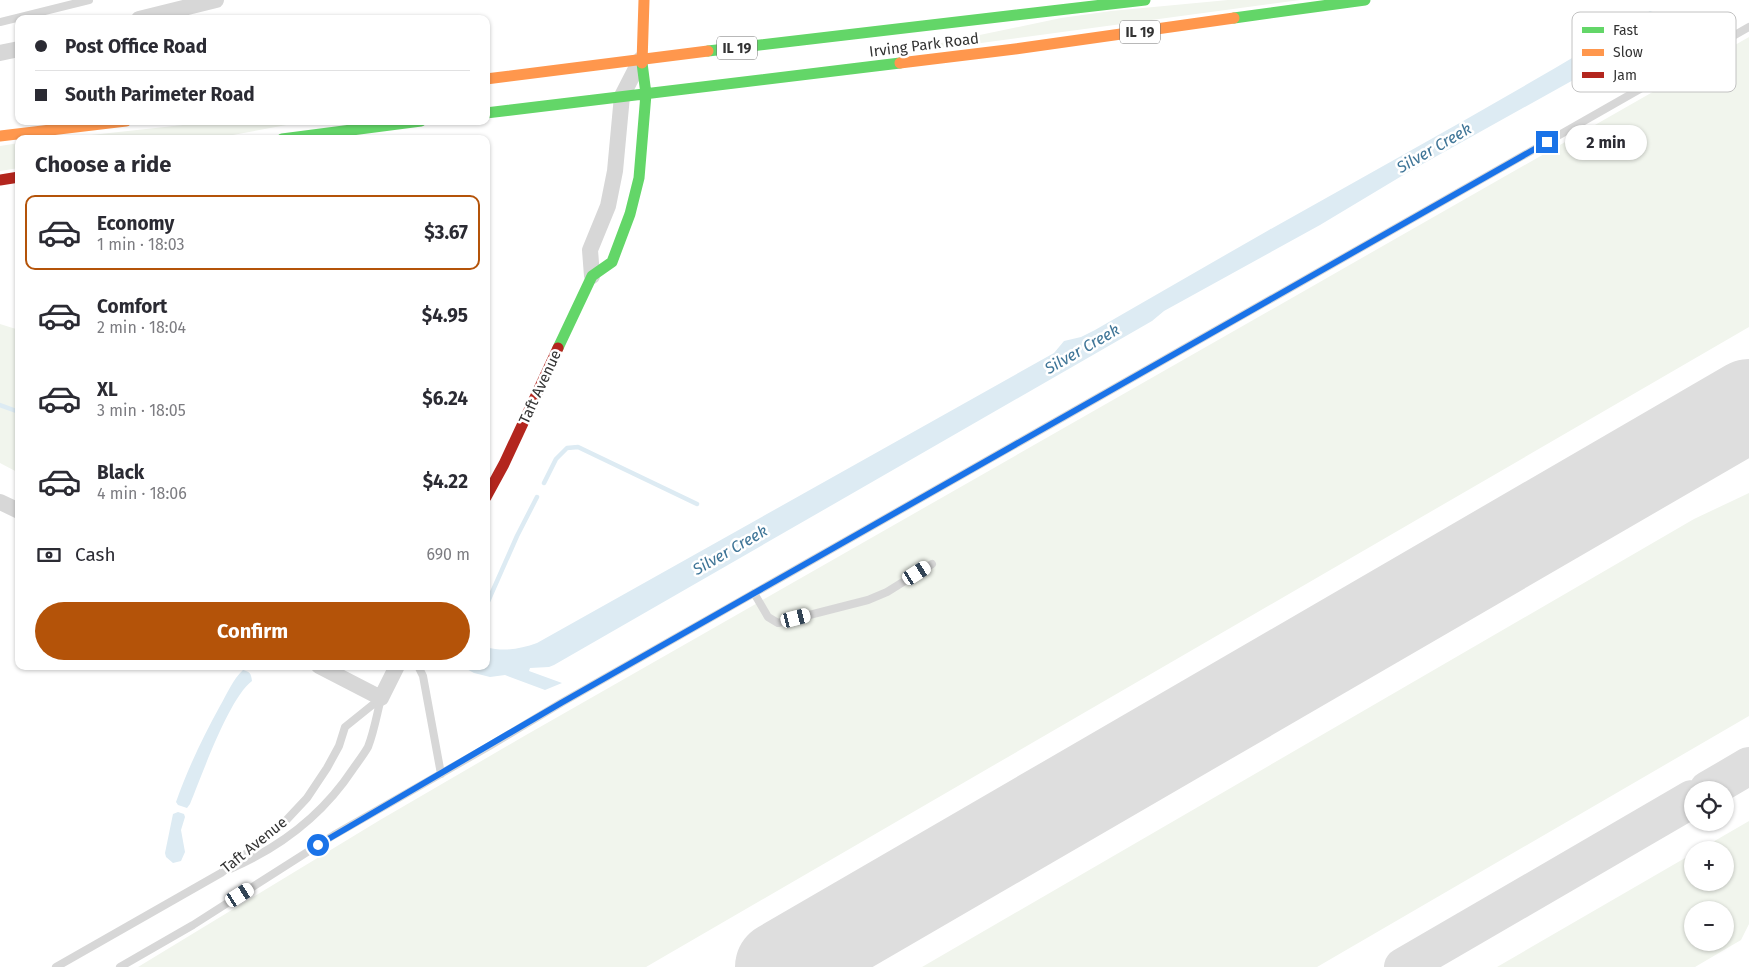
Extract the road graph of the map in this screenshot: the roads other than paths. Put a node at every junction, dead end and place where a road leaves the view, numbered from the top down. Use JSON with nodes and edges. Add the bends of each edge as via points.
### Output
{"nodes":[{"id":1,"x":89,"y":0,"type":"edge"},
{"id":2,"x":216,"y":0,"type":"edge"},
{"id":3,"x":644,"y":0,"type":"edge"},
{"id":4,"x":1145,"y":0,"type":"edge"},
{"id":5,"x":1365,"y":0,"type":"edge"},
{"id":6,"x":195,"y":2,"type":"edge"},
{"id":7,"x":52,"y":9,"type":"junction"},
{"id":8,"x":28,"y":15,"type":"edge"},
{"id":9,"x":54,"y":15,"type":"edge"},
{"id":10,"x":152,"y":15,"type":"edge"},
{"id":11,"x":15,"y":18,"type":"edge"},
{"id":12,"x":0,"y":22,"type":"edge"},
{"id":13,"x":1749,"y":28,"type":"edge"},
{"id":14,"x":1736,"y":35,"type":"edge"},
{"id":15,"x":15,"y":50,"type":"edge"},
{"id":16,"x":0,"y":54,"type":"edge"},
{"id":17,"x":641,"y":59,"type":"junction"},
{"id":18,"x":490,"y":78,"type":"edge"},
{"id":19,"x":1636,"y":92,"type":"edge"},
{"id":20,"x":646,"y":94,"type":"junction"},
{"id":21,"x":622,"y":96,"type":"junction"},
{"id":22,"x":490,"y":112,"type":"edge"},
{"id":23,"x":92,"y":125,"type":"edge"},
{"id":24,"x":390,"y":125,"type":"edge"},
{"id":25,"x":313,"y":135,"type":"edge"},
{"id":26,"x":0,"y":136,"type":"edge"},
{"id":27,"x":15,"y":178,"type":"edge"},
{"id":28,"x":0,"y":180,"type":"edge"},
{"id":29,"x":592,"y":276,"type":"junction"},
{"id":30,"x":490,"y":489,"type":"edge"},
{"id":31,"x":0,"y":502,"type":"edge"},
{"id":32,"x":15,"y":509,"type":"edge"},
{"id":33,"x":932,"y":564,"type":"dead end"},
{"id":34,"x":754,"y":593,"type":"junction"},
{"id":35,"x":338,"y":670,"type":"edge"},
{"id":36,"x":395,"y":670,"type":"edge"},
{"id":37,"x":420,"y":670,"type":"edge"},
{"id":38,"x":381,"y":698,"type":"junction"},
{"id":39,"x":441,"y":774,"type":"junction"},
{"id":40,"x":221,"y":873,"type":"junction"},
{"id":41,"x":56,"y":967,"type":"edge"},
{"id":42,"x":120,"y":967,"type":"edge"}],
"edges":[{"from":1,"to":7,"type":"lane"},
{"from":2,"to":6,"type":"street"},
{"from":3,"to":17,"type":"main road","name":"Taft Avenue"},
{"from":4,"to":17,"type":"main road","name":"Irving Park Road","number":"IL 19"},
{"from":5,"to":20,"type":"main road","name":"Irving Park Road","number":"IL 19","via":[[1015,49]]},
{"from":6,"to":10,"type":"street"},
{"from":7,"to":8,"type":"lane"},
{"from":7,"to":9,"type":"lane"},
{"from":11,"to":12,"type":"lane"},
{"from":13,"to":14,"type":"lane"},
{"from":15,"to":16,"type":"street"},
{"from":17,"to":18,"type":"main road","name":"Irving Park Road","number":"IL 19"},
{"from":17,"to":20,"type":"main road","name":"Taft Avenue"},
{"from":17,"to":21,"type":"street","name":"Taft Avenue"},
{"from":19,"to":34,"type":"lane"},
{"from":20,"to":21,"type":"main road","name":"Irving Park Road","number":"IL 19"},
{"from":20,"to":29,"type":"main road","name":"Taft Avenue","via":[[639,178],[630,214],[612,262]]},
{"from":21,"to":22,"type":"main road","name":"Irving Park Road","number":"IL 19"},
{"from":21,"to":29,"type":"street","name":"Taft Avenue","via":[[615,171],[608,206],[590,250]]},
{"from":23,"to":26,"type":"main road"},
{"from":24,"to":25,"type":"main road"},
{"from":27,"to":28,"type":"main road"},
{"from":29,"to":30,"type":"main road","name":"Taft Avenue"},
{"from":31,"to":32,"type":"street"},
{"from":33,"to":34,"type":"lane","via":[[868,600],[778,623],[768,617]]},
{"from":34,"to":39,"type":"lane"},
{"from":35,"to":38,"type":"street"},
{"from":36,"to":38,"type":"street","name":"Taft Avenue"},
{"from":37,"to":39,"type":"lane"},
{"from":38,"to":40,"type":"lane","name":"Taft Avenue","via":[[345,727],[339,746],[307,798],[278,829]]},
{"from":38,"to":40,"type":"lane","via":[[368,747],[333,796],[285,841]]},
{"from":39,"to":42,"type":"lane","via":[[334,835],[193,925]]},
{"from":40,"to":41,"type":"lane","name":"Taft Avenue"}]}
